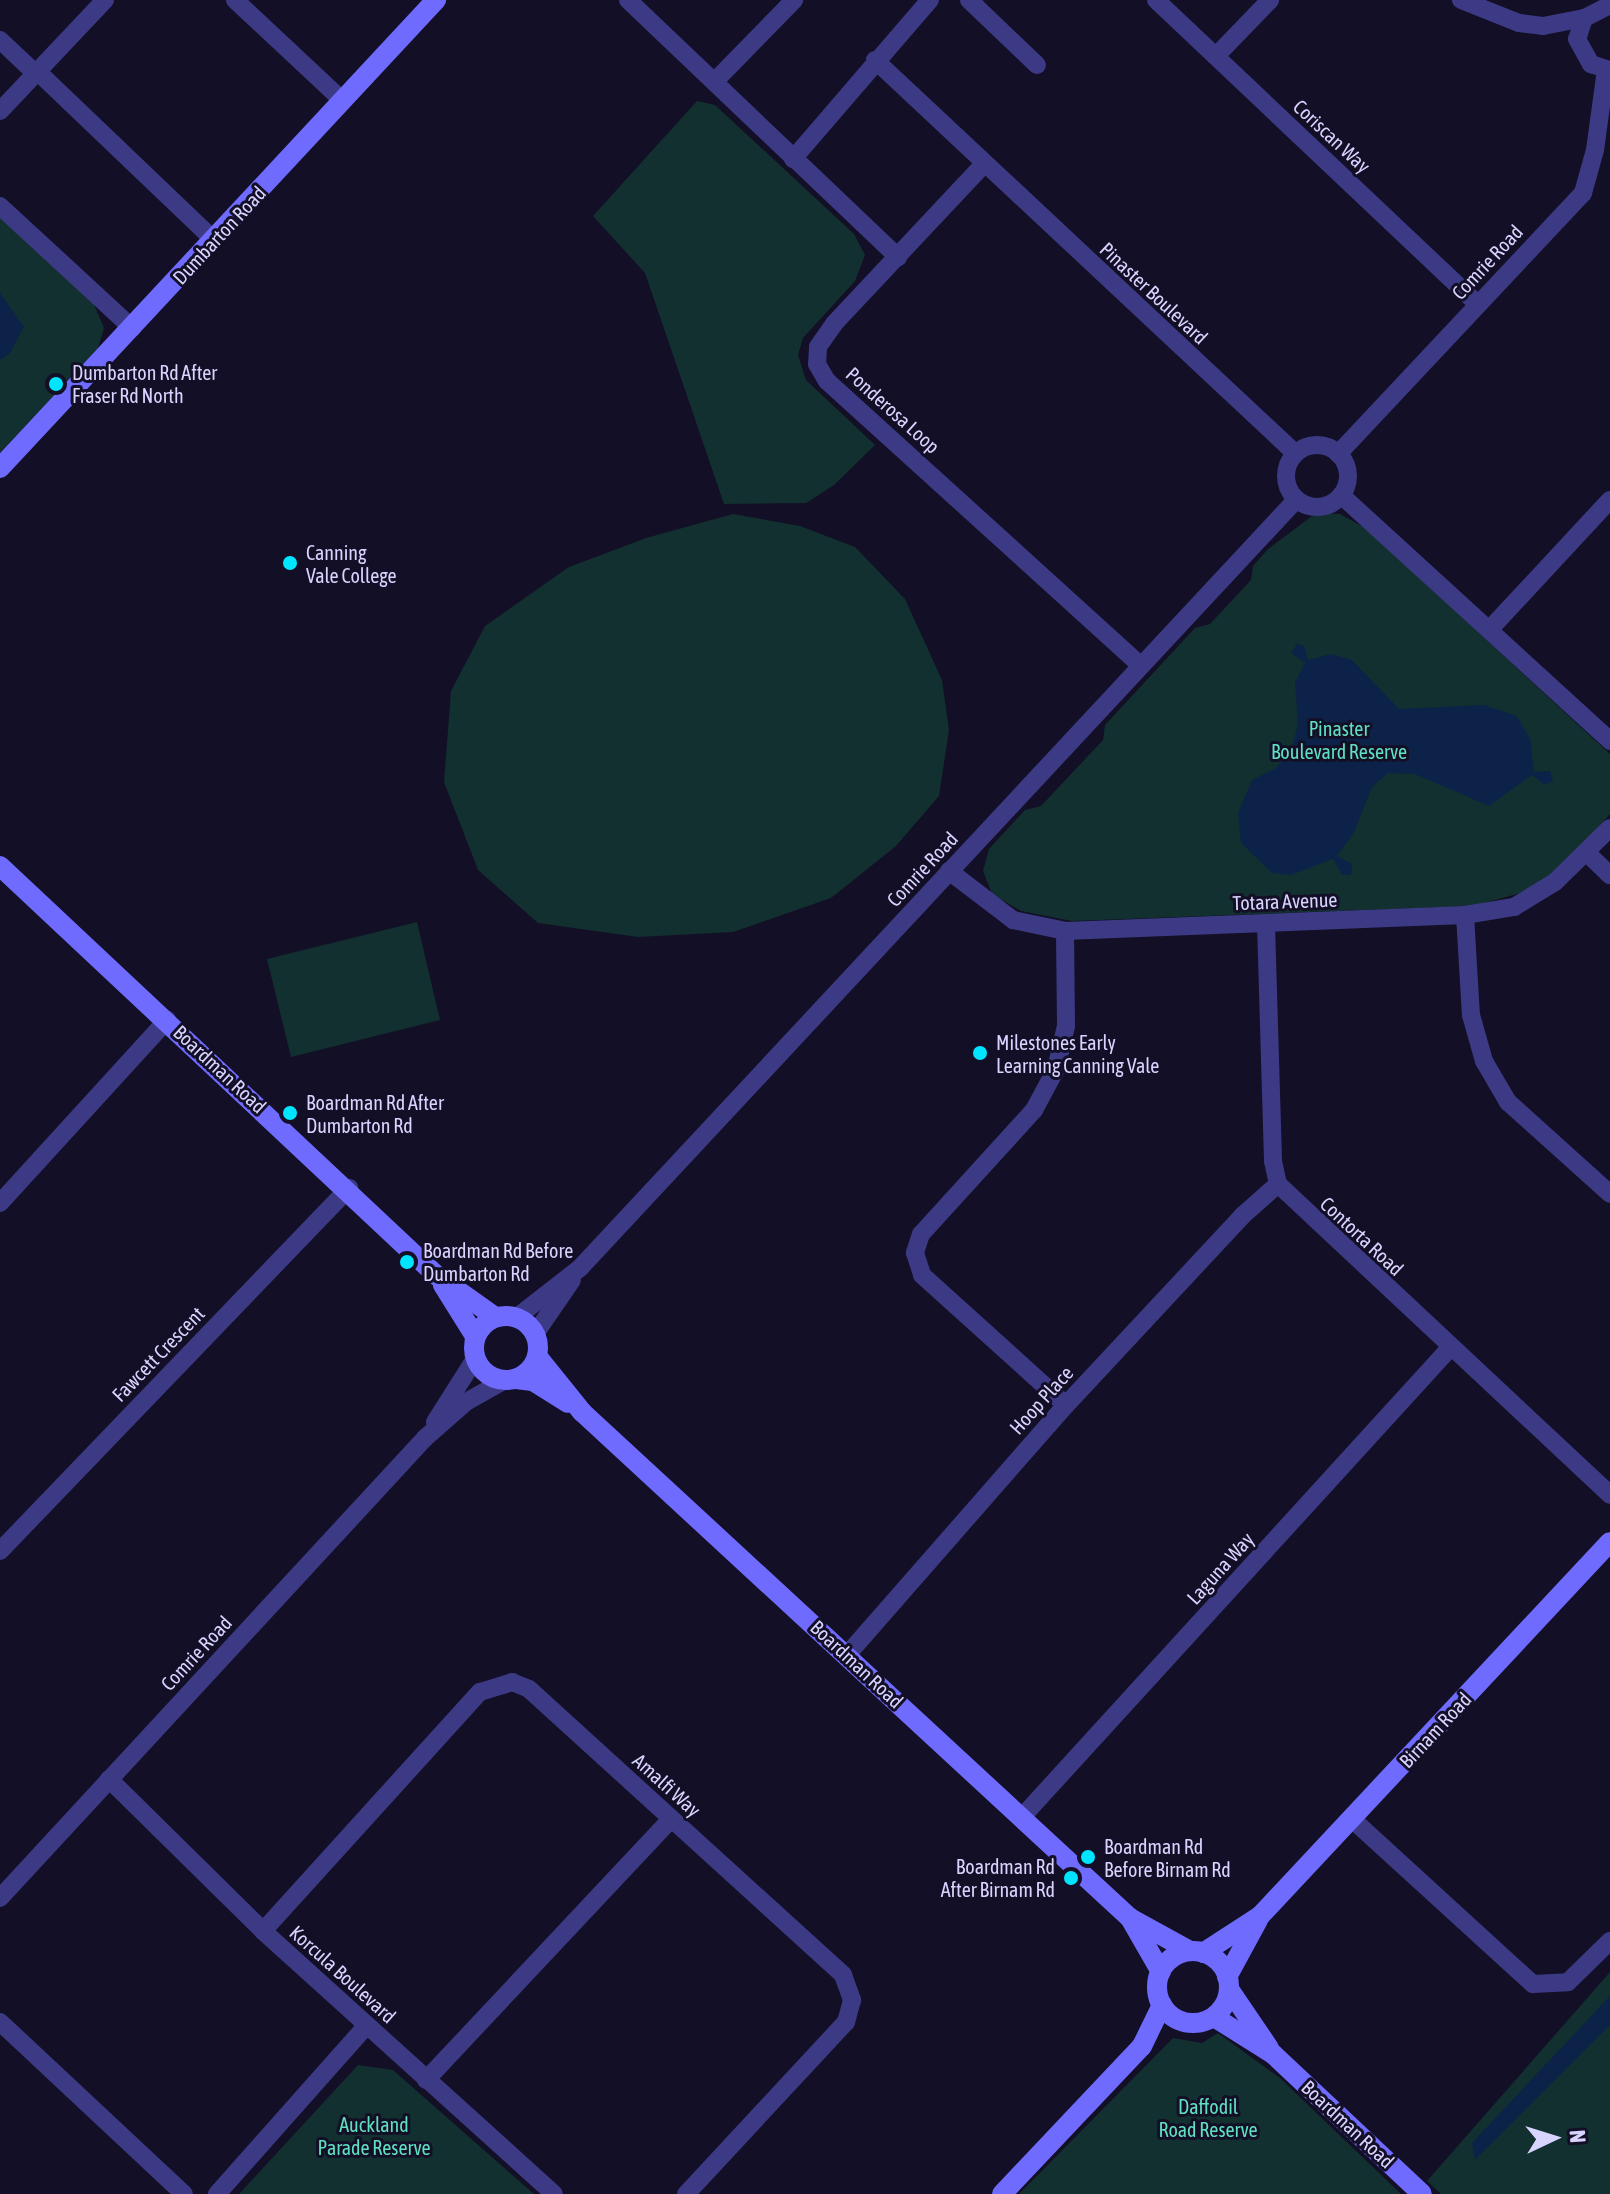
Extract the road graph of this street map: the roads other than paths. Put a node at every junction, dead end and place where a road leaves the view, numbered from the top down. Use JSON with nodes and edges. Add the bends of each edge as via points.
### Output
{"nodes":[{"id":1,"x":105,"y":0,"type":"edge"},
{"id":2,"x":235,"y":0,"type":"edge"},
{"id":3,"x":436,"y":0,"type":"edge"},
{"id":4,"x":628,"y":0,"type":"edge"},
{"id":5,"x":794,"y":0,"type":"edge"},
{"id":6,"x":930,"y":0,"type":"edge"},
{"id":7,"x":969,"y":0,"type":"edge"},
{"id":8,"x":1156,"y":0,"type":"edge"},
{"id":9,"x":1270,"y":0,"type":"edge"},
{"id":10,"x":1461,"y":0,"type":"edge"},
{"id":11,"x":1606,"y":3,"type":"edge"},
{"id":12,"x":1584,"y":18,"type":"junction"},
{"id":13,"x":1543,"y":26,"type":"junction"},
{"id":14,"x":0,"y":40,"type":"edge"},
{"id":15,"x":1578,"y":45,"type":"junction"},
{"id":16,"x":1216,"y":56,"type":"junction"},
{"id":17,"x":875,"y":60,"type":"junction"},
{"id":18,"x":1037,"y":65,"type":"dead end"},
{"id":19,"x":1608,"y":70,"type":"edge"},
{"id":20,"x":36,"y":72,"type":"junction"},
{"id":21,"x":716,"y":80,"type":"junction"},
{"id":22,"x":342,"y":100,"type":"junction"},
{"id":23,"x":0,"y":111,"type":"edge"},
{"id":24,"x":1603,"y":150,"type":"edge"},
{"id":25,"x":793,"y":159,"type":"junction"},
{"id":26,"x":984,"y":164,"type":"junction"},
{"id":27,"x":0,"y":206,"type":"edge"},
{"id":28,"x":214,"y":240,"type":"junction"},
{"id":29,"x":898,"y":257,"type":"junction"},
{"id":30,"x":1478,"y":304,"type":"junction"},
{"id":31,"x":132,"y":328,"type":"junction"},
{"id":32,"x":1295,"y":453,"type":"junction"},
{"id":33,"x":1338,"y":454,"type":"junction"},
{"id":34,"x":0,"y":468,"type":"edge"},
{"id":35,"x":1341,"y":495,"type":"junction"},
{"id":36,"x":1296,"y":500,"type":"junction"},
{"id":37,"x":1610,"y":500,"type":"edge"},
{"id":38,"x":1490,"y":629,"type":"junction"},
{"id":39,"x":1139,"y":664,"type":"junction"},
{"id":40,"x":1610,"y":741,"type":"edge"},
{"id":41,"x":1610,"y":828,"type":"edge"},
{"id":42,"x":1587,"y":853,"type":"junction"},
{"id":43,"x":0,"y":866,"type":"edge"},
{"id":44,"x":949,"y":871,"type":"junction"},
{"id":45,"x":1610,"y":875,"type":"edge"},
{"id":46,"x":1465,"y":915,"type":"junction"},
{"id":47,"x":1266,"y":924,"type":"junction"},
{"id":48,"x":1065,"y":931,"type":"junction"},
{"id":49,"x":167,"y":1020,"type":"junction"},
{"id":50,"x":1278,"y":1184,"type":"junction"},
{"id":51,"x":349,"y":1188,"type":"junction"},
{"id":52,"x":1610,"y":1194,"type":"edge"},
{"id":53,"x":0,"y":1203,"type":"edge"},
{"id":54,"x":580,"y":1268,"type":"junction"},
{"id":55,"x":436,"y":1275,"type":"junction"},
{"id":56,"x":495,"y":1317,"type":"junction"},
{"id":57,"x":517,"y":1317,"type":"junction"},
{"id":58,"x":535,"y":1334,"type":"junction"},
{"id":59,"x":475,"y":1336,"type":"junction"},
{"id":60,"x":1450,"y":1348,"type":"junction"},
{"id":61,"x":537,"y":1356,"type":"junction"},
{"id":62,"x":475,"y":1359,"type":"junction"},
{"id":63,"x":511,"y":1380,"type":"junction"},
{"id":64,"x":1066,"y":1405,"type":"junction"},
{"id":65,"x":582,"y":1412,"type":"junction"},
{"id":66,"x":425,"y":1438,"type":"junction"},
{"id":67,"x":1610,"y":1495,"type":"edge"},
{"id":68,"x":1610,"y":1542,"type":"edge"},
{"id":69,"x":0,"y":1551,"type":"edge"},
{"id":70,"x":847,"y":1655,"type":"junction"},
{"id":71,"x":109,"y":1779,"type":"junction"},
{"id":72,"x":1022,"y":1817,"type":"junction"},
{"id":73,"x":671,"y":1819,"type":"junction"},
{"id":74,"x":1352,"y":1819,"type":"junction"},
{"id":75,"x":0,"y":1898,"type":"edge"},
{"id":76,"x":1260,"y":1916,"type":"junction"},
{"id":77,"x":1130,"y":1918,"type":"junction"},
{"id":78,"x":263,"y":1931,"type":"junction"},
{"id":79,"x":1610,"y":1941,"type":"edge"},
{"id":80,"x":1197,"y":1952,"type":"junction"},
{"id":81,"x":1161,"y":1972,"type":"junction"},
{"id":82,"x":1228,"y":1983,"type":"junction"},
{"id":83,"x":1162,"y":2005,"type":"junction"},
{"id":84,"x":1214,"y":2017,"type":"junction"},
{"id":85,"x":0,"y":2022,"type":"edge"},
{"id":86,"x":1190,"y":2023,"type":"junction"},
{"id":87,"x":367,"y":2025,"type":"junction"},
{"id":88,"x":1142,"y":2046,"type":"junction"},
{"id":89,"x":1273,"y":2054,"type":"junction"},
{"id":90,"x":426,"y":2080,"type":"junction"},
{"id":91,"x":184,"y":2194,"type":"edge"},
{"id":92,"x":217,"y":2194,"type":"edge"},
{"id":93,"x":554,"y":2194,"type":"edge"},
{"id":94,"x":686,"y":2194,"type":"edge"},
{"id":95,"x":1002,"y":2194,"type":"edge"},
{"id":96,"x":1422,"y":2194,"type":"edge"}],
"edges":[{"from":1,"to":20,"type":"street"},
{"from":2,"to":22,"type":"street"},
{"from":3,"to":22,"type":"street","name":"Dumbarton Road"},
{"from":4,"to":21,"type":"street"},
{"from":5,"to":21,"type":"street"},
{"from":6,"to":17,"type":"street"},
{"from":7,"to":18,"type":"street"},
{"from":8,"to":16,"type":"street","name":"Coriscan Way"},
{"from":9,"to":16,"type":"street"},
{"from":10,"to":13,"type":"street","via":[[1519,23]]},
{"from":11,"to":12,"type":"street"},
{"from":12,"to":13,"type":"street"},
{"from":12,"to":15,"type":"street"},
{"from":13,"to":15,"type":"street","name":"Comrie Road"},
{"from":14,"to":20,"type":"street"},
{"from":15,"to":19,"type":"street","name":"Comrie Road","via":[[1591,64]]},
{"from":16,"to":30,"type":"street","name":"Coriscan Way"},
{"from":17,"to":25,"type":"street"},
{"from":17,"to":26,"type":"street","name":"Pinaster Boulevard"},
{"from":19,"to":24,"type":"street","name":"Comrie Road"},
{"from":20,"to":23,"type":"street"},
{"from":20,"to":28,"type":"street"},
{"from":21,"to":25,"type":"street","via":[[746,117]]},
{"from":22,"to":28,"type":"street","name":"Dumbarton Road"},
{"from":24,"to":30,"type":"street","name":"Comrie Road","via":[[1583,193]]},
{"from":25,"to":29,"type":"street"},
{"from":26,"to":29,"type":"street","name":"Ponderosa Loop"},
{"from":26,"to":32,"type":"street","name":"Pinaster Boulevard"},
{"from":27,"to":31,"type":"street"},
{"from":28,"to":31,"type":"street","name":"Dumbarton Road"},
{"from":29,"to":39,"type":"street","name":"Ponderosa Loop","via":[[834,324],[818,347],[817,364],[845,397]]},
{"from":30,"to":33,"type":"street","name":"Comrie Road"},
{"from":31,"to":34,"type":"street","name":"Dumbarton Road"},
{"from":32,"to":33,"type":"street","via":[[1315,444]]},
{"from":32,"to":36,"type":"street","via":[[1286,481]]},
{"from":33,"to":35,"type":"street","via":[[1348,479]]},
{"from":35,"to":36,"type":"street","via":[[1316,508]]},
{"from":35,"to":38,"type":"street"},
{"from":36,"to":39,"type":"street","name":"Comrie Road"},
{"from":37,"to":38,"type":"street"},
{"from":38,"to":40,"type":"street"},
{"from":39,"to":44,"type":"street","name":"Comrie Road"},
{"from":41,"to":42,"type":"street","name":"Totara Avenue"},
{"from":42,"to":45,"type":"street"},
{"from":42,"to":46,"type":"street","name":"Totara Avenue","via":[[1555,882],[1514,907]]},
{"from":43,"to":49,"type":"street","name":"Boardman Road"},
{"from":44,"to":48,"type":"street","name":"Totara Avenue","via":[[1013,920]]},
{"from":44,"to":54,"type":"street","name":"Comrie Road"},
{"from":46,"to":47,"type":"street","name":"Totara Avenue"},
{"from":46,"to":52,"type":"street","via":[[1471,1015],[1484,1061],[1508,1102]]},
{"from":47,"to":48,"type":"street","name":"Totara Avenue"},
{"from":47,"to":50,"type":"street"},
{"from":48,"to":64,"type":"street","via":[[1066,1026],[1056,1069],[1034,1110],[921,1234],[915,1253],[922,1275]]},
{"from":49,"to":51,"type":"street","name":"Boardman Road"},
{"from":49,"to":53,"type":"street"},
{"from":50,"to":60,"type":"street","name":"Contorta Road"},
{"from":50,"to":64,"type":"street","name":"Hoop Place"},
{"from":51,"to":55,"type":"street","name":"Boardman Road"},
{"from":51,"to":69,"type":"street","name":"Fawcett Crescent"},
{"from":54,"to":57,"type":"street","name":"Comrie Road"},
{"from":54,"to":58,"type":"street","name":"Comrie Road"},
{"from":55,"to":56,"type":"street","name":"Boardman Road"},
{"from":55,"to":59,"type":"street","name":"Boardman Road"},
{"from":56,"to":57,"type":"street"},
{"from":56,"to":59,"type":"street"},
{"from":57,"to":58,"type":"street"},
{"from":58,"to":61,"type":"street"},
{"from":59,"to":62,"type":"street"},
{"from":60,"to":67,"type":"street","name":"Contorta Road"},
{"from":60,"to":72,"type":"street","name":"Laguna Way"},
{"from":61,"to":63,"type":"street"},
{"from":61,"to":65,"type":"street","name":"Boardman Road"},
{"from":62,"to":63,"type":"street","name":"Boardman Road","via":[[487,1374]]},
{"from":62,"to":66,"type":"street","name":"Comrie Road"},
{"from":63,"to":65,"type":"street","name":"Boardman Road","via":[[533,1381]]},
{"from":63,"to":66,"type":"street","name":"Comrie Road","via":[[466,1402]]},
{"from":64,"to":70,"type":"street","name":"Hoop Place"},
{"from":65,"to":70,"type":"street","name":"Boardman Road"},
{"from":66,"to":71,"type":"street","name":"Comrie Road"},
{"from":68,"to":74,"type":"street","name":"Birnam Road"},
{"from":70,"to":72,"type":"street","name":"Boardman Road"},
{"from":71,"to":75,"type":"street","name":"Comrie Road"},
{"from":71,"to":78,"type":"street","name":"Korcula Boulevard"},
{"from":72,"to":77,"type":"street","name":"Boardman Road"},
{"from":73,"to":78,"type":"street","name":"Amalfi Way","via":[[529,1689],[512,1682],[495,1684],[480,1692]]},
{"from":73,"to":90,"type":"street"},
{"from":73,"to":94,"type":"street","name":"Amalfi Way","via":[[843,1975],[852,2000],[846,2022]]},
{"from":74,"to":76,"type":"street","name":"Birnam Road"},
{"from":74,"to":79,"type":"street","via":[[1533,1984],[1568,1982]]},
{"from":76,"to":80,"type":"street","name":"Birnam Road"},
{"from":76,"to":82,"type":"street","name":"Birnam Road"},
{"from":77,"to":80,"type":"street","name":"Boardman Road"},
{"from":77,"to":81,"type":"street","name":"Boardman Road"},
{"from":78,"to":87,"type":"street","name":"Korcula Boulevard"},
{"from":80,"to":81,"type":"street","via":[[1173,1957]]},
{"from":80,"to":82,"type":"street","name":"Boardman Road"},
{"from":81,"to":83,"type":"street","name":"Boardman Road"},
{"from":82,"to":84,"type":"street"},
{"from":82,"to":89,"type":"street","name":"Boardman Road"},
{"from":83,"to":86,"type":"street"},
{"from":83,"to":88,"type":"street"},
{"from":84,"to":86,"type":"street"},
{"from":84,"to":89,"type":"street","name":"Boardman Road"},
{"from":85,"to":91,"type":"street"},
{"from":86,"to":88,"type":"street"},
{"from":87,"to":90,"type":"street","name":"Korcula Boulevard"},
{"from":87,"to":92,"type":"street"},
{"from":88,"to":95,"type":"street"},
{"from":89,"to":96,"type":"street","name":"Boardman Road"},
{"from":90,"to":93,"type":"street","name":"Korcula Boulevard"}]}
